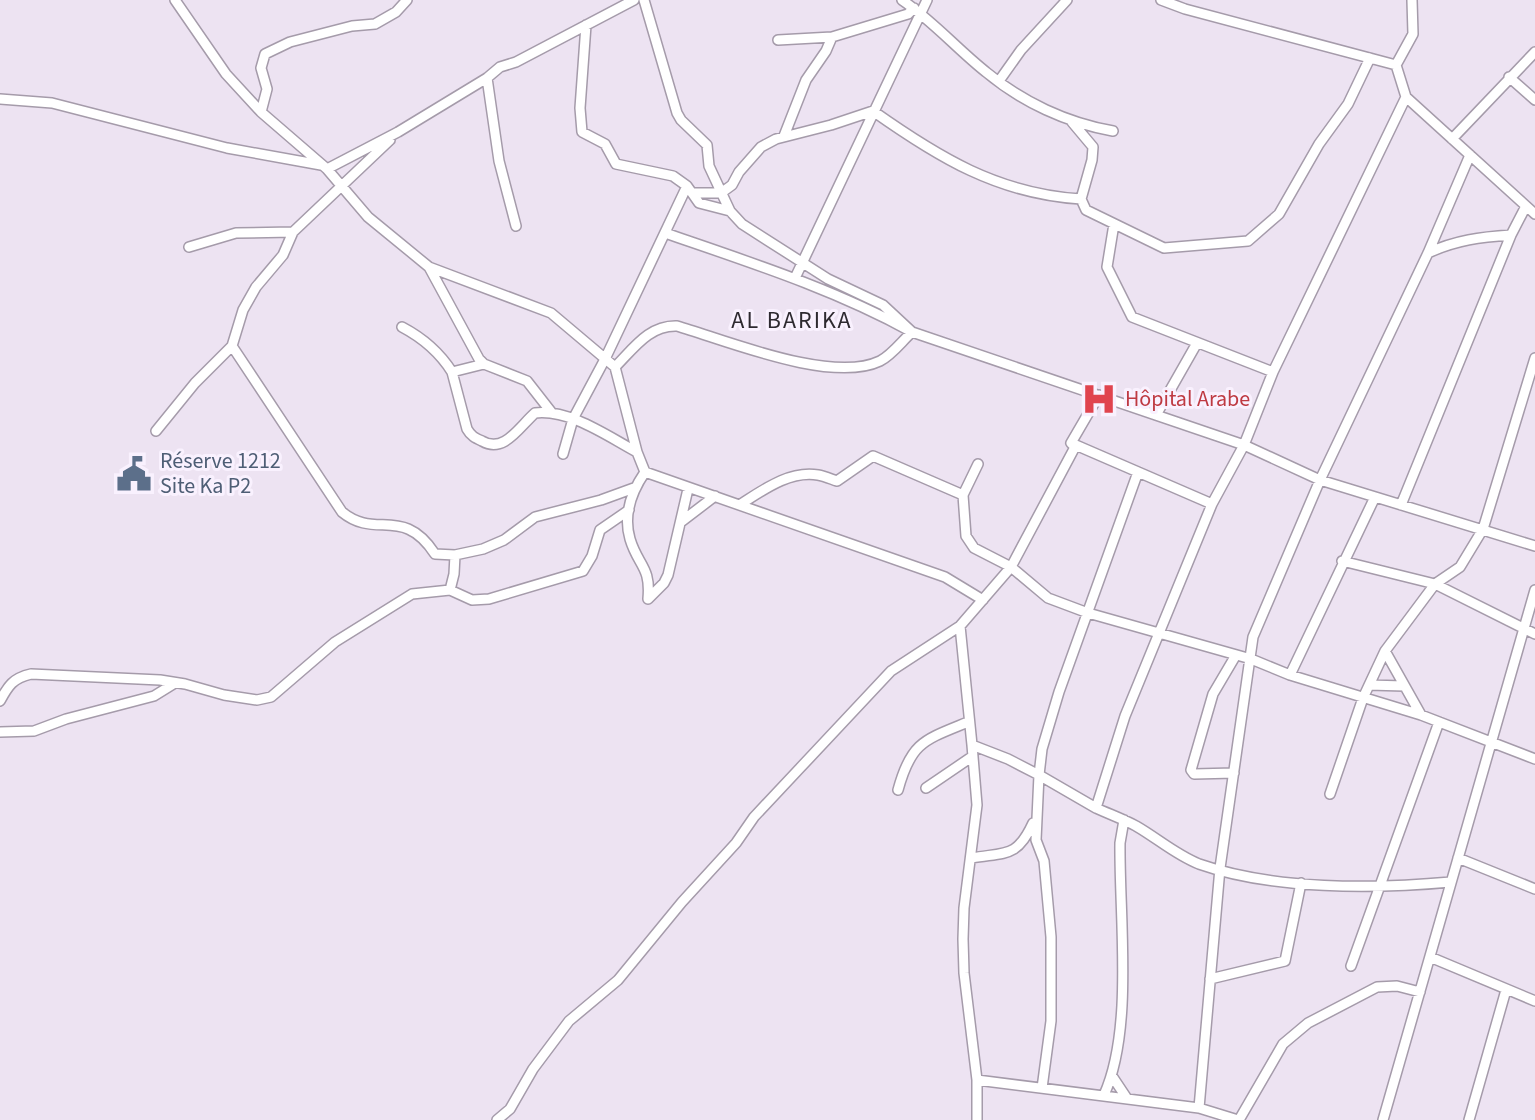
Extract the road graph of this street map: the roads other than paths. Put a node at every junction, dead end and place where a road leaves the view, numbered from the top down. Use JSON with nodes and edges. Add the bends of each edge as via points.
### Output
{"nodes":[{"id":1,"x":175,"y":0,"type":"edge"},
{"id":2,"x":407,"y":0,"type":"edge"},
{"id":3,"x":634,"y":0,"type":"edge"},
{"id":4,"x":644,"y":0,"type":"edge"},
{"id":5,"x":902,"y":0,"type":"edge"},
{"id":6,"x":927,"y":0,"type":"edge"},
{"id":7,"x":1067,"y":0,"type":"edge"},
{"id":8,"x":1161,"y":0,"type":"edge"},
{"id":9,"x":1412,"y":0,"type":"edge"},
{"id":10,"x":918,"y":10,"type":"junction"},
{"id":11,"x":586,"y":25,"type":"junction"},
{"id":12,"x":832,"y":37,"type":"junction"},
{"id":13,"x":778,"y":40,"type":"dead end"},
{"id":14,"x":1535,"y":52,"type":"edge"},
{"id":15,"x":1370,"y":58,"type":"junction"},
{"id":16,"x":1396,"y":65,"type":"junction"},
{"id":17,"x":1509,"y":77,"type":"junction"},
{"id":18,"x":487,"y":78,"type":"junction"},
{"id":19,"x":999,"y":81,"type":"junction"},
{"id":20,"x":1406,"y":97,"type":"junction"},
{"id":21,"x":0,"y":99,"type":"edge"},
{"id":22,"x":1535,"y":100,"type":"edge"},
{"id":23,"x":873,"y":111,"type":"junction"},
{"id":24,"x":261,"y":112,"type":"junction"},
{"id":25,"x":1072,"y":122,"type":"junction"},
{"id":26,"x":1113,"y":131,"type":"dead end"},
{"id":27,"x":398,"y":132,"type":"junction"},
{"id":28,"x":784,"y":136,"type":"junction"},
{"id":29,"x":1452,"y":139,"type":"junction"},
{"id":30,"x":1470,"y":155,"type":"junction"},
{"id":31,"x":325,"y":167,"type":"junction"},
{"id":32,"x":343,"y":187,"type":"junction"},
{"id":33,"x":689,"y":190,"type":"junction"},
{"id":34,"x":721,"y":193,"type":"junction"},
{"id":35,"x":1081,"y":199,"type":"junction"},
{"id":36,"x":1526,"y":206,"type":"junction"},
{"id":37,"x":730,"y":211,"type":"junction"},
{"id":38,"x":1535,"y":214,"type":"edge"},
{"id":39,"x":1114,"y":224,"type":"junction"},
{"id":40,"x":516,"y":226,"type":"dead end"},
{"id":41,"x":293,"y":232,"type":"junction"},
{"id":42,"x":665,"y":233,"type":"junction"},
{"id":43,"x":1511,"y":235,"type":"junction"},
{"id":44,"x":1434,"y":238,"type":"junction"},
{"id":45,"x":1451,"y":242,"type":"junction"},
{"id":46,"x":189,"y":247,"type":"dead end"},
{"id":47,"x":1428,"y":253,"type":"junction"},
{"id":48,"x":802,"y":264,"type":"junction"},
{"id":49,"x":429,"y":267,"type":"junction"},
{"id":50,"x":795,"y":278,"type":"junction"},
{"id":51,"x":402,"y":327,"type":"dead end"},
{"id":52,"x":912,"y":332,"type":"junction"},
{"id":53,"x":1197,"y":343,"type":"junction"},
{"id":54,"x":232,"y":346,"type":"junction"},
{"id":55,"x":1535,"y":358,"type":"edge"},
{"id":56,"x":605,"y":359,"type":"junction"},
{"id":57,"x":484,"y":364,"type":"junction"},
{"id":58,"x":615,"y":367,"type":"junction"},
{"id":59,"x":452,"y":372,"type":"junction"},
{"id":60,"x":1273,"y":372,"type":"junction"},
{"id":61,"x":1099,"y":395,"type":"junction"},
{"id":62,"x":552,"y":413,"type":"junction"},
{"id":63,"x":1156,"y":415,"type":"junction"},
{"id":64,"x":573,"y":419,"type":"junction"},
{"id":65,"x":156,"y":431,"type":"dead end"},
{"id":66,"x":1071,"y":443,"type":"junction"},
{"id":67,"x":1244,"y":445,"type":"junction"},
{"id":68,"x":637,"y":452,"type":"junction"},
{"id":69,"x":563,"y":454,"type":"dead end"},
{"id":70,"x":978,"y":464,"type":"dead end"},
{"id":71,"x":645,"y":472,"type":"junction"},
{"id":72,"x":1138,"y":472,"type":"junction"},
{"id":73,"x":1320,"y":480,"type":"junction"},
{"id":74,"x":634,"y":488,"type":"junction"},
{"id":75,"x":688,"y":489,"type":"junction"},
{"id":76,"x":963,"y":495,"type":"junction"},
{"id":77,"x":715,"y":496,"type":"junction"},
{"id":78,"x":1375,"y":497,"type":"junction"},
{"id":79,"x":741,"y":504,"type":"junction"},
{"id":80,"x":1212,"y":504,"type":"junction"},
{"id":81,"x":1401,"y":505,"type":"junction"},
{"id":82,"x":629,"y":510,"type":"junction"},
{"id":83,"x":681,"y":522,"type":"junction"},
{"id":84,"x":1483,"y":529,"type":"junction"},
{"id":85,"x":1535,"y":546,"type":"edge"},
{"id":86,"x":455,"y":555,"type":"junction"},
{"id":87,"x":1342,"y":561,"type":"junction"},
{"id":88,"x":1011,"y":567,"type":"junction"},
{"id":89,"x":1455,"y":571,"type":"junction"},
{"id":90,"x":1435,"y":584,"type":"junction"},
{"id":91,"x":450,"y":590,"type":"junction"},
{"id":92,"x":1535,"y":590,"type":"edge"},
{"id":93,"x":1452,"y":593,"type":"junction"},
{"id":94,"x":983,"y":600,"type":"junction"},
{"id":95,"x":1088,"y":613,"type":"junction"},
{"id":96,"x":960,"y":626,"type":"junction"},
{"id":97,"x":1523,"y":630,"type":"junction"},
{"id":98,"x":1161,"y":633,"type":"junction"},
{"id":99,"x":1535,"y":634,"type":"edge"},
{"id":100,"x":1385,"y":651,"type":"junction"},
{"id":101,"x":1236,"y":655,"type":"junction"},
{"id":102,"x":1251,"y":659,"type":"junction"},
{"id":103,"x":1290,"y":675,"type":"junction"},
{"id":104,"x":175,"y":683,"type":"junction"},
{"id":105,"x":1369,"y":685,"type":"junction"},
{"id":106,"x":1404,"y":686,"type":"junction"},
{"id":107,"x":1363,"y":698,"type":"junction"},
{"id":108,"x":0,"y":701,"type":"edge"},
{"id":109,"x":1421,"y":715,"type":"junction"},
{"id":110,"x":968,"y":722,"type":"junction"},
{"id":111,"x":1439,"y":722,"type":"junction"},
{"id":112,"x":0,"y":732,"type":"edge"},
{"id":113,"x":1491,"y":742,"type":"junction"},
{"id":114,"x":972,"y":750,"type":"junction"},
{"id":115,"x":1535,"y":759,"type":"edge"},
{"id":116,"x":1234,"y":773,"type":"junction"},
{"id":117,"x":1039,"y":775,"type":"junction"},
{"id":118,"x":926,"y":788,"type":"dead end"},
{"id":119,"x":898,"y":790,"type":"dead end"},
{"id":120,"x":1330,"y":794,"type":"dead end"},
{"id":121,"x":1096,"y":808,"type":"junction"},
{"id":122,"x":1037,"y":816,"type":"junction"},
{"id":123,"x":1124,"y":820,"type":"junction"},
{"id":124,"x":972,"y":858,"type":"junction"},
{"id":125,"x":1458,"y":858,"type":"junction"},
{"id":126,"x":1220,"y":868,"type":"junction"},
{"id":127,"x":1451,"y":882,"type":"junction"},
{"id":128,"x":1301,"y":883,"type":"junction"},
{"id":129,"x":1380,"y":886,"type":"junction"},
{"id":130,"x":1535,"y":889,"type":"edge"},
{"id":131,"x":1430,"y":957,"type":"junction"},
{"id":132,"x":1351,"y":966,"type":"dead end"},
{"id":133,"x":1210,"y":979,"type":"junction"},
{"id":134,"x":1506,"y":990,"type":"junction"},
{"id":135,"x":1420,"y":992,"type":"junction"},
{"id":136,"x":1535,"y":1001,"type":"edge"},
{"id":137,"x":1112,"y":1076,"type":"junction"},
{"id":138,"x":977,"y":1080,"type":"junction"},
{"id":139,"x":1042,"y":1088,"type":"junction"},
{"id":140,"x":1104,"y":1095,"type":"junction"},
{"id":141,"x":1126,"y":1097,"type":"junction"},
{"id":142,"x":1205,"y":1113,"type":"edge"},
{"id":143,"x":497,"y":1120,"type":"edge"},
{"id":144,"x":977,"y":1120,"type":"edge"},
{"id":145,"x":1239,"y":1120,"type":"edge"},
{"id":146,"x":1383,"y":1120,"type":"edge"},
{"id":147,"x":1469,"y":1120,"type":"edge"}],
"edges":[{"from":1,"to":24,"type":"street","via":[[226,74]]},
{"from":2,"to":24,"type":"street","via":[[375,24],[290,42],[265,54],[261,68],[267,89]]},
{"from":3,"to":11,"type":"street"},
{"from":4,"to":34,"type":"street","via":[[677,113],[707,145]]},
{"from":5,"to":10,"type":"street"},
{"from":6,"to":10,"type":"street"},
{"from":7,"to":19,"type":"street"},
{"from":8,"to":15,"type":"street"},
{"from":9,"to":16,"type":"street","via":[[1413,34]]},
{"from":10,"to":12,"type":"street"},
{"from":10,"to":19,"type":"street"},
{"from":10,"to":23,"type":"street"},
{"from":11,"to":18,"type":"street"},
{"from":11,"to":33,"type":"street","via":[[582,132],[605,144],[616,164],[673,176]]},
{"from":12,"to":13,"type":"street"},
{"from":12,"to":28,"type":"street","via":[[806,80]]},
{"from":14,"to":17,"type":"street"},
{"from":15,"to":16,"type":"street"},
{"from":15,"to":39,"type":"street","via":[[1348,104],[1279,214],[1255,237],[1240,243],[1164,248]]},
{"from":16,"to":20,"type":"street"},
{"from":17,"to":22,"type":"street"},
{"from":17,"to":29,"type":"street"},
{"from":18,"to":27,"type":"street"},
{"from":18,"to":40,"type":"street","via":[[499,161]]},
{"from":19,"to":25,"type":"street"},
{"from":20,"to":29,"type":"street"},
{"from":20,"to":60,"type":"street"},
{"from":21,"to":31,"type":"street","via":[[52,103]]},
{"from":23,"to":28,"type":"street"},
{"from":23,"to":35,"type":"street","via":[[931,151],[996,184]]},
{"from":23,"to":48,"type":"street"},
{"from":24,"to":31,"type":"street"},
{"from":25,"to":26,"type":"street"},
{"from":25,"to":35,"type":"street","via":[[1093,147]]},
{"from":27,"to":31,"type":"street"},
{"from":27,"to":32,"type":"street"},
{"from":28,"to":34,"type":"street","via":[[761,147]]},
{"from":29,"to":30,"type":"street"},
{"from":30,"to":36,"type":"street"},
{"from":30,"to":44,"type":"street"},
{"from":31,"to":32,"type":"street"},
{"from":32,"to":41,"type":"street"},
{"from":32,"to":49,"type":"street","via":[[368,217]]},
{"from":33,"to":34,"type":"street"},
{"from":33,"to":37,"type":"street","via":[[699,203]]},
{"from":33,"to":42,"type":"street"},
{"from":34,"to":37,"type":"street"},
{"from":35,"to":39,"type":"street","via":[[1086,210]]},
{"from":36,"to":38,"type":"street"},
{"from":36,"to":43,"type":"street"},
{"from":37,"to":48,"type":"street"},
{"from":39,"to":53,"type":"street","via":[[1107,267],[1128,312]]},
{"from":41,"to":46,"type":"street","via":[[236,233]]},
{"from":41,"to":54,"type":"street","via":[[243,310]]},
{"from":42,"to":50,"type":"street"},
{"from":42,"to":56,"type":"street"},
{"from":43,"to":45,"type":"street"},
{"from":43,"to":81,"type":"street"},
{"from":44,"to":45,"type":"street"},
{"from":44,"to":47,"type":"street"},
{"from":45,"to":47,"type":"street"},
{"from":47,"to":73,"type":"street"},
{"from":48,"to":50,"type":"street"},
{"from":48,"to":52,"type":"street","via":[[883,305]]},
{"from":49,"to":56,"type":"street","via":[[551,313]]},
{"from":49,"to":57,"type":"street"},
{"from":50,"to":52,"type":"street"},
{"from":51,"to":59,"type":"street","via":[[426,343]]},
{"from":52,"to":58,"type":"street","via":[[884,359],[845,368],[796,361],[666,326],[650,332]]},
{"from":52,"to":61,"type":"street"},
{"from":53,"to":60,"type":"street"},
{"from":53,"to":63,"type":"street"},
{"from":54,"to":65,"type":"street"},
{"from":54,"to":86,"type":"street","via":[[342,512],[354,521],[407,526],[435,554]]},
{"from":55,"to":84,"type":"street"},
{"from":56,"to":58,"type":"street"},
{"from":56,"to":64,"type":"street"},
{"from":57,"to":59,"type":"street"},
{"from":57,"to":62,"type":"street","via":[[527,381]]},
{"from":58,"to":68,"type":"street"},
{"from":59,"to":62,"type":"street","via":[[467,429],[490,446],[501,445],[535,413]]},
{"from":60,"to":67,"type":"street"},
{"from":61,"to":63,"type":"street"},
{"from":61,"to":66,"type":"street"},
{"from":62,"to":64,"type":"street"},
{"from":63,"to":67,"type":"street"},
{"from":64,"to":68,"type":"street"},
{"from":64,"to":69,"type":"street"},
{"from":66,"to":72,"type":"street"},
{"from":66,"to":88,"type":"street","via":[[1075,447]]},
{"from":67,"to":73,"type":"street"},
{"from":67,"to":80,"type":"street"},
{"from":68,"to":71,"type":"street"},
{"from":70,"to":76,"type":"street"},
{"from":71,"to":74,"type":"street"},
{"from":71,"to":75,"type":"street"},
{"from":72,"to":80,"type":"street"},
{"from":72,"to":95,"type":"street"},
{"from":73,"to":78,"type":"street"},
{"from":73,"to":102,"type":"street","via":[[1257,625]]},
{"from":74,"to":82,"type":"street"},
{"from":74,"to":86,"type":"street","via":[[535,517],[504,540]]},
{"from":75,"to":77,"type":"street"},
{"from":75,"to":83,"type":"street"},
{"from":76,"to":79,"type":"street","via":[[873,456],[837,481],[819,475],[792,477]]},
{"from":76,"to":88,"type":"street","via":[[966,536],[974,548]]},
{"from":77,"to":79,"type":"street"},
{"from":77,"to":83,"type":"street"},
{"from":78,"to":81,"type":"street"},
{"from":78,"to":87,"type":"street"},
{"from":79,"to":94,"type":"street","via":[[945,577]]},
{"from":80,"to":98,"type":"street"},
{"from":81,"to":84,"type":"street"},
{"from":82,"to":83,"type":"street","via":[[630,539],[647,570],[648,599],[668,575]]},
{"from":82,"to":91,"type":"street","via":[[600,530],[583,571],[489,599],[472,600]]},
{"from":84,"to":85,"type":"street"},
{"from":84,"to":89,"type":"street"},
{"from":86,"to":91,"type":"street"},
{"from":87,"to":90,"type":"street"},
{"from":87,"to":103,"type":"street"},
{"from":88,"to":94,"type":"street"},
{"from":88,"to":95,"type":"street","via":[[1040,593]]},
{"from":89,"to":90,"type":"street"},
{"from":89,"to":93,"type":"street"},
{"from":90,"to":93,"type":"street"},
{"from":90,"to":100,"type":"street"},
{"from":91,"to":104,"type":"street","via":[[412,594],[335,642],[271,697],[257,700]]},
{"from":92,"to":97,"type":"street"},
{"from":93,"to":97,"type":"street"},
{"from":94,"to":96,"type":"street"},
{"from":95,"to":98,"type":"street"},
{"from":95,"to":117,"type":"street","via":[[1050,721]]},
{"from":96,"to":110,"type":"street"},
{"from":96,"to":143,"type":"street","via":[[891,671],[841,724],[754,817],[618,980],[569,1021],[510,1109]]},
{"from":97,"to":99,"type":"street"},
{"from":97,"to":113,"type":"street"},
{"from":98,"to":101,"type":"street"},
{"from":98,"to":121,"type":"street","via":[[1125,716]]},
{"from":100,"to":105,"type":"street"},
{"from":100,"to":106,"type":"street"},
{"from":101,"to":102,"type":"street"},
{"from":101,"to":116,"type":"street","via":[[1213,694],[1191,770]]},
{"from":102,"to":103,"type":"street"},
{"from":102,"to":116,"type":"street"},
{"from":103,"to":107,"type":"street"},
{"from":104,"to":108,"type":"street","via":[[31,674],[16,677]]},
{"from":104,"to":112,"type":"street","via":[[154,696],[34,731]]},
{"from":105,"to":106,"type":"street"},
{"from":105,"to":107,"type":"street"},
{"from":106,"to":109,"type":"street"},
{"from":107,"to":109,"type":"street"},
{"from":107,"to":120,"type":"street"},
{"from":109,"to":111,"type":"street"},
{"from":110,"to":114,"type":"street"},
{"from":110,"to":119,"type":"street","via":[[931,737],[911,753]]},
{"from":111,"to":113,"type":"street"},
{"from":111,"to":129,"type":"street"},
{"from":113,"to":115,"type":"street"},
{"from":113,"to":125,"type":"street"},
{"from":114,"to":117,"type":"street","via":[[1008,759]]},
{"from":114,"to":118,"type":"street"},
{"from":114,"to":124,"type":"street","via":[[977,805]]},
{"from":116,"to":126,"type":"street"},
{"from":117,"to":121,"type":"street"},
{"from":117,"to":122,"type":"street"},
{"from":121,"to":123,"type":"street"},
{"from":122,"to":124,"type":"street","via":[[1021,845],[998,856]]},
{"from":122,"to":139,"type":"street","via":[[1051,937],[1051,1021]]},
{"from":123,"to":126,"type":"street","via":[[1182,856]]},
{"from":123,"to":137,"type":"street","via":[[1121,1017]]},
{"from":124,"to":138,"type":"street","via":[[963,962]]},
{"from":125,"to":127,"type":"street"},
{"from":125,"to":130,"type":"street"},
{"from":126,"to":128,"type":"street"},
{"from":126,"to":133,"type":"street"},
{"from":127,"to":129,"type":"street"},
{"from":127,"to":131,"type":"street"},
{"from":128,"to":129,"type":"street"},
{"from":128,"to":133,"type":"street","via":[[1285,961]]},
{"from":129,"to":132,"type":"street"},
{"from":131,"to":134,"type":"street"},
{"from":131,"to":135,"type":"street"},
{"from":133,"to":142,"type":"street"},
{"from":134,"to":136,"type":"street"},
{"from":134,"to":147,"type":"street"},
{"from":135,"to":145,"type":"street","via":[[1377,987],[1308,1023],[1283,1044]]},
{"from":135,"to":146,"type":"street"},
{"from":137,"to":140,"type":"street"},
{"from":137,"to":141,"type":"street"},
{"from":138,"to":139,"type":"street"},
{"from":138,"to":144,"type":"street"},
{"from":139,"to":140,"type":"street"},
{"from":140,"to":141,"type":"street"},
{"from":141,"to":142,"type":"street"},
{"from":142,"to":145,"type":"street"}]}
